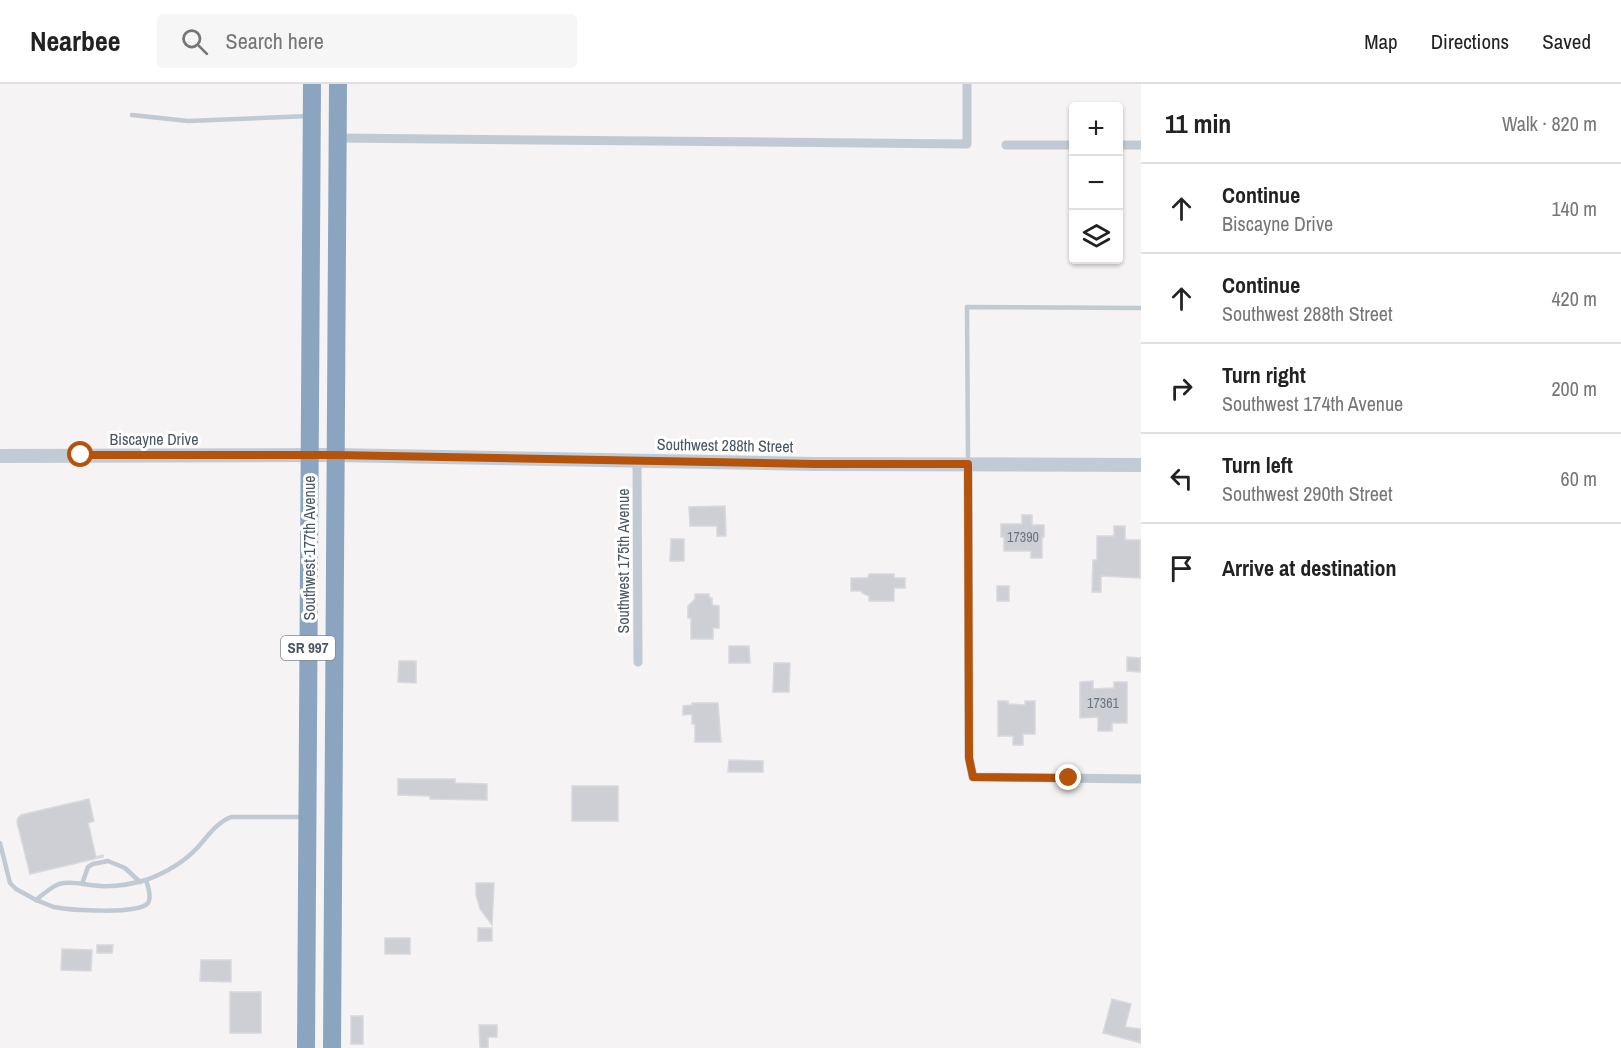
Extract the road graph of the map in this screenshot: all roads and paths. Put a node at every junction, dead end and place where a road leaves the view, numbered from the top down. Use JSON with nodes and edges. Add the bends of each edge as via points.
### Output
{"nodes":[{"id":1,"x":312,"y":84,"type":"edge"},
{"id":2,"x":338,"y":84,"type":"edge"},
{"id":3,"x":967,"y":84,"type":"edge"},
{"id":4,"x":132,"y":115,"type":"dead end"},
{"id":5,"x":312,"y":116,"type":"junction"},
{"id":6,"x":338,"y":138,"type":"junction"},
{"id":7,"x":1006,"y":145,"type":"dead end"},
{"id":8,"x":1069,"y":145,"type":"edge"},
{"id":9,"x":1123,"y":145,"type":"edge"},
{"id":10,"x":1141,"y":145,"type":"edge"},
{"id":11,"x":1141,"y":308,"type":"edge"},
{"id":12,"x":335,"y":455,"type":"junction"},
{"id":13,"x":0,"y":456,"type":"edge"},
{"id":14,"x":309,"y":456,"type":"junction"},
{"id":15,"x":637,"y":460,"type":"junction"},
{"id":16,"x":968,"y":464,"type":"junction"},
{"id":17,"x":1141,"y":465,"type":"edge"},
{"id":18,"x":638,"y":662,"type":"dead end"},
{"id":19,"x":1141,"y":779,"type":"edge"},
{"id":20,"x":307,"y":817,"type":"junction"},
{"id":21,"x":0,"y":843,"type":"edge"},
{"id":22,"x":146,"y":880,"type":"junction"},
{"id":23,"x":140,"y":882,"type":"junction"},
{"id":24,"x":82,"y":884,"type":"junction"},
{"id":25,"x":36,"y":900,"type":"junction"},
{"id":26,"x":306,"y":1048,"type":"edge"},
{"id":27,"x":332,"y":1048,"type":"edge"}],
"edges":[{"from":1,"to":5,"type":"highway","name":"Southwest 177th Avenue","number":"SR 997"},
{"from":2,"to":6,"type":"highway","name":"Southwest 177th Avenue","number":"SR 997"},
{"from":3,"to":6,"type":"street","via":[[967,144]]},
{"from":4,"to":5,"type":"lane","via":[[188,121]]},
{"from":5,"to":14,"type":"highway","name":"Southwest 177th Avenue","number":"SR 997"},
{"from":6,"to":12,"type":"highway","name":"Southwest 177th Avenue","number":"SR 997"},
{"from":7,"to":8,"type":"street"},
{"from":9,"to":10,"type":"street"},
{"from":11,"to":16,"type":"lane","via":[[967,307]]},
{"from":12,"to":14,"type":"street","name":"Southwest 288th Street"},
{"from":12,"to":15,"type":"street","name":"Southwest 288th Street"},
{"from":12,"to":27,"type":"highway","name":"Southwest 177th Avenue","number":"SR 997"},
{"from":13,"to":14,"type":"street","name":"Biscayne Drive"},
{"from":14,"to":20,"type":"highway","name":"Southwest 177th Avenue","number":"SR 997"},
{"from":15,"to":16,"type":"street","name":"Southwest 288th Street"},
{"from":15,"to":18,"type":"street","name":"Southwest 175th Avenue"},
{"from":16,"to":17,"type":"street","name":"Southwest 288th Street"},
{"from":16,"to":19,"type":"street","via":[[969,758],[973,777]]},
{"from":20,"to":22,"type":"lane","via":[[226,819],[184,859]]},
{"from":20,"to":26,"type":"highway","name":"Southwest 177th Avenue","number":"SR 997"},
{"from":21,"to":25,"type":"lane","via":[[10,883]]},
{"from":22,"to":23,"type":"lane"},
{"from":22,"to":25,"type":"lane","via":[[150,897],[139,908],[98,911],[54,907]]},
{"from":23,"to":24,"type":"lane","via":[[118,886]]},
{"from":23,"to":24,"type":"lane","via":[[125,868],[108,861],[88,867]]},
{"from":24,"to":25,"type":"lane","via":[[60,884]]}]}
